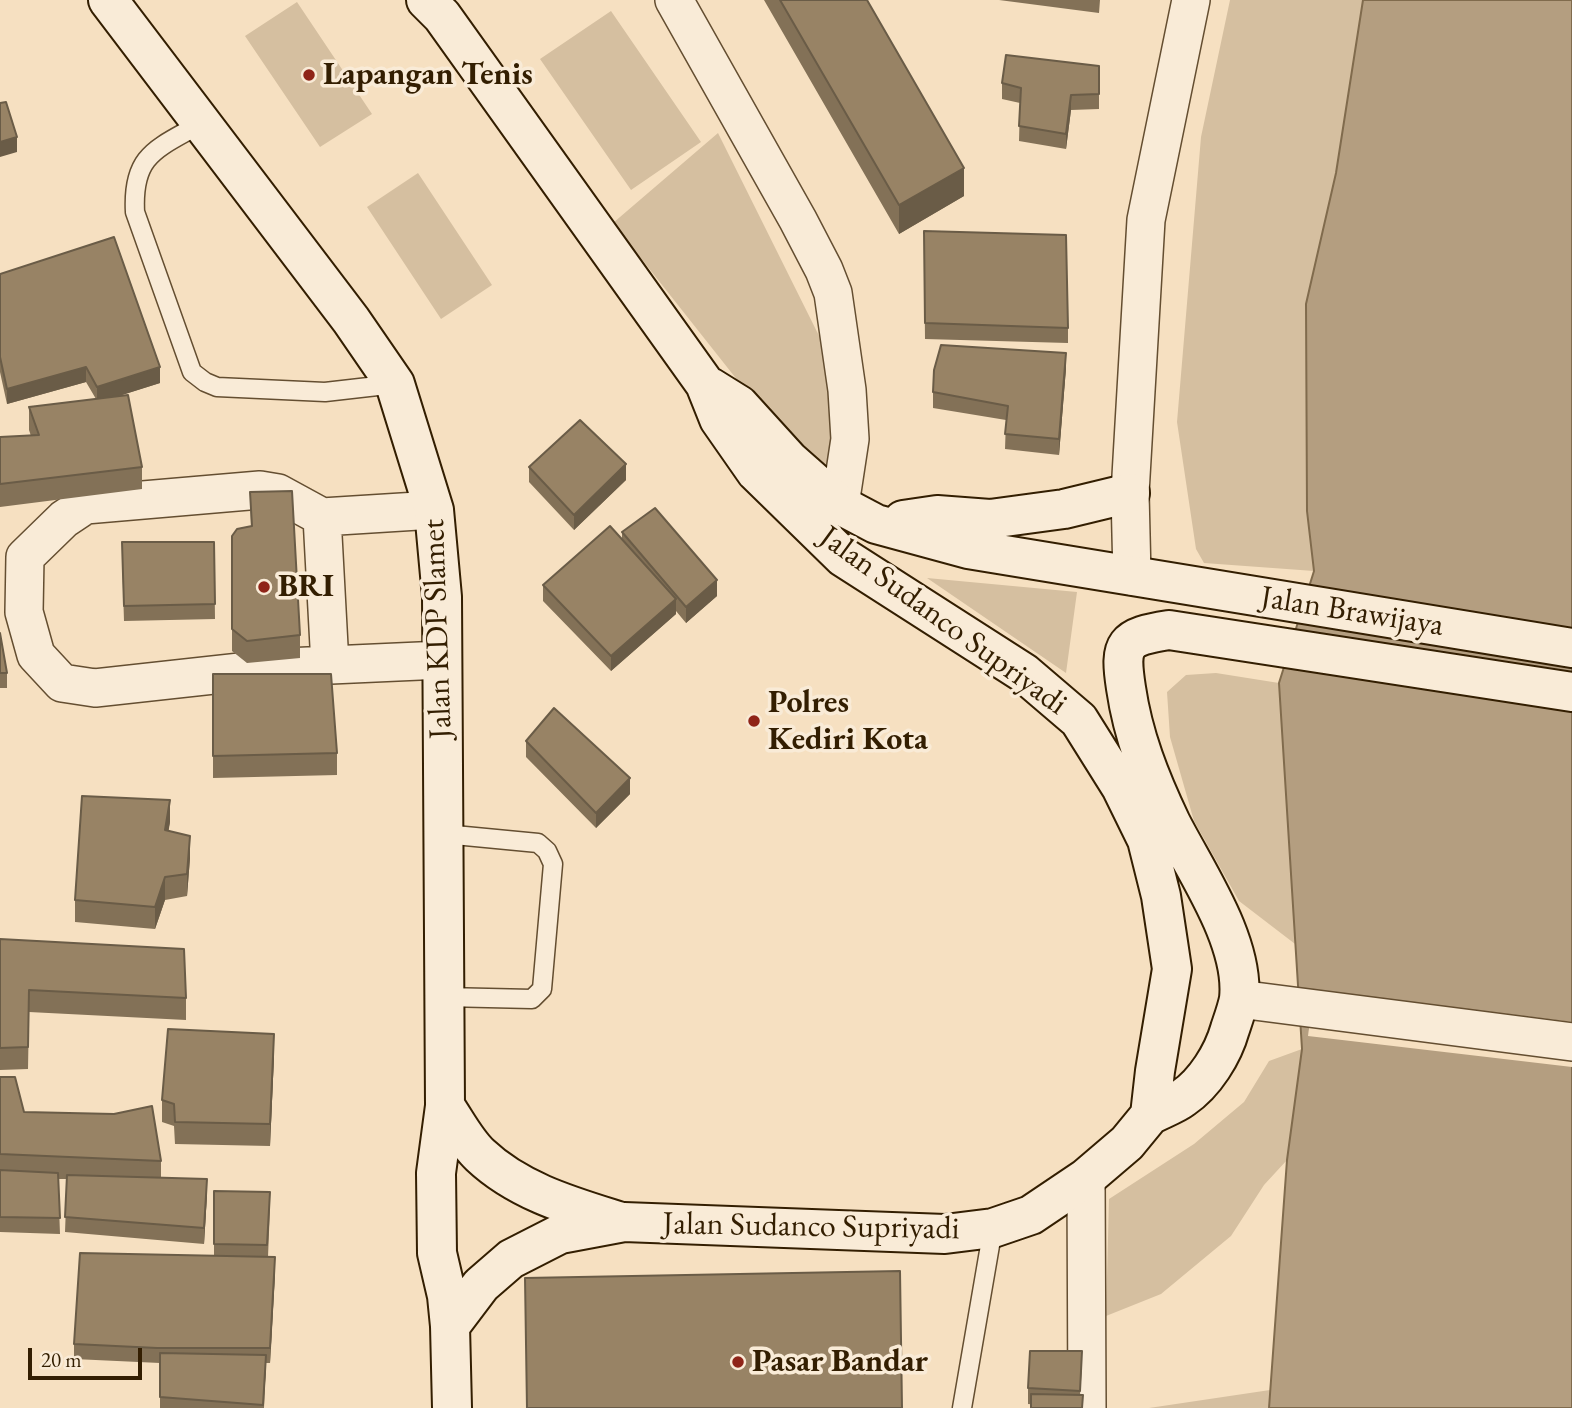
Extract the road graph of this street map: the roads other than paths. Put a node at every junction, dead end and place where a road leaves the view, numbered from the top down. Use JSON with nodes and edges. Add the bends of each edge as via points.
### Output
{"nodes":[{"id":1,"x":108,"y":0,"type":"edge"},
{"id":2,"x":426,"y":0,"type":"edge"},
{"id":3,"x":674,"y":0,"type":"edge"},
{"id":4,"x":1191,"y":0,"type":"edge"},
{"id":5,"x":201,"y":124,"type":"junction"},
{"id":6,"x":395,"y":384,"type":"junction"},
{"id":7,"x":705,"y":384,"type":"junction"},
{"id":8,"x":1130,"y":493,"type":"junction"},
{"id":9,"x":840,"y":505,"type":"junction"},
{"id":10,"x":434,"y":510,"type":"junction"},
{"id":11,"x":322,"y":517,"type":"junction"},
{"id":12,"x":876,"y":524,"type":"junction"},
{"id":13,"x":1132,"y":576,"type":"junction"},
{"id":14,"x":1572,"y":648,"type":"edge"},
{"id":15,"x":442,"y":660,"type":"junction"},
{"id":16,"x":330,"y":665,"type":"junction"},
{"id":17,"x":1572,"y":692,"type":"edge"},
{"id":18,"x":444,"y":834,"type":"junction"},
{"id":19,"x":444,"y":997,"type":"junction"},
{"id":20,"x":1239,"y":999,"type":"junction"},
{"id":21,"x":1572,"y":1042,"type":"edge"},
{"id":22,"x":445,"y":1106,"type":"junction"},
{"id":23,"x":1150,"y":1115,"type":"junction"},
{"id":24,"x":1086,"y":1178,"type":"junction"},
{"id":25,"x":624,"y":1222,"type":"junction"},
{"id":26,"x":993,"y":1228,"type":"junction"},
{"id":27,"x":450,"y":1326,"type":"junction"},
{"id":28,"x":452,"y":1408,"type":"edge"},
{"id":29,"x":962,"y":1408,"type":"edge"},
{"id":30,"x":1087,"y":1408,"type":"edge"}],
"edges":[{"from":1,"to":5,"type":"main road","name":"Jalan KDP Slamet"},
{"from":2,"to":7,"type":"main road","name":"Jalan Sudanco Supriyadi","via":[[442,16]]},
{"from":3,"to":9,"type":"street","via":[[798,220],[833,293],[850,439]]},
{"from":4,"to":8,"type":"street","via":[[1146,220]]},
{"from":5,"to":6,"type":"main road","name":"Jalan KDP Slamet"},
{"from":5,"to":6,"type":"lane","via":[[161,146],[140,167],[134,188],[135,212],[192,372],[217,387],[326,392]]},
{"from":6,"to":10,"type":"main road","name":"Jalan KDP Slamet"},
{"from":7,"to":9,"type":"main road","name":"Jalan Brawijaya","via":[[739,405],[789,460]]},
{"from":7,"to":23,"type":"main road","name":"Jalan Sudanco Supriyadi","via":[[719,419],[755,472],[843,557],[1024,673],[1079,720],[1107,765],[1147,840],[1172,969]]},
{"from":8,"to":12,"type":"main road","via":[[1064,509],[990,519],[937,515]]},
{"from":8,"to":13,"type":"street"},
{"from":9,"to":12,"type":"main road","name":"Jalan Brawijaya"},
{"from":10,"to":11,"type":"street"},
{"from":10,"to":15,"type":"main road","name":"Jalan KDP Slamet"},
{"from":11,"to":16,"type":"street"},
{"from":11,"to":16,"type":"street","via":[[278,494],[260,490],[85,505],[25,557],[24,612],[36,655],[62,683],[84,687]]},
{"from":12,"to":13,"type":"main road","name":"Jalan Brawijaya","via":[[968,549]]},
{"from":13,"to":14,"type":"main road","name":"Jalan Brawijaya"},
{"from":15,"to":16,"type":"street"},
{"from":15,"to":18,"type":"main road","name":"Jalan KDP Slamet"},
{"from":17,"to":20,"type":"main road","name":"Jalan Brawijaya","via":[[1169,630],[1141,634],[1127,645],[1121,659],[1131,722],[1171,822],[1222,918],[1237,967]]},
{"from":18,"to":19,"type":"main road","name":"Jalan KDP Slamet"},
{"from":18,"to":19,"type":"lane","via":[[538,843],[553,864],[542,989],[532,999]]},
{"from":19,"to":22,"type":"main road","name":"Jalan KDP Slamet"},
{"from":20,"to":21,"type":"street"},
{"from":20,"to":23,"type":"main road","via":[[1226,1044],[1209,1071],[1184,1098]]},
{"from":22,"to":25,"type":"main road","via":[[479,1155],[517,1183]]},
{"from":22,"to":27,"type":"main road","name":"Jalan KDP Slamet","via":[[436,1173],[437,1253]]},
{"from":23,"to":24,"type":"main road","name":"Jalan Sudanco Supriyadi","via":[[1127,1143]]},
{"from":24,"to":26,"type":"main road","name":"Jalan Sudanco Supriyadi","via":[[1031,1216]]},
{"from":24,"to":30,"type":"street"},
{"from":25,"to":26,"type":"main road","name":"Jalan Sudanco Supriyadi","via":[[945,1234]]},
{"from":25,"to":27,"type":"main road","via":[[560,1234],[511,1259],[481,1285]]},
{"from":26,"to":29,"type":"lane"},
{"from":27,"to":28,"type":"main road","name":"Jalan KDP Slamet"}]}
